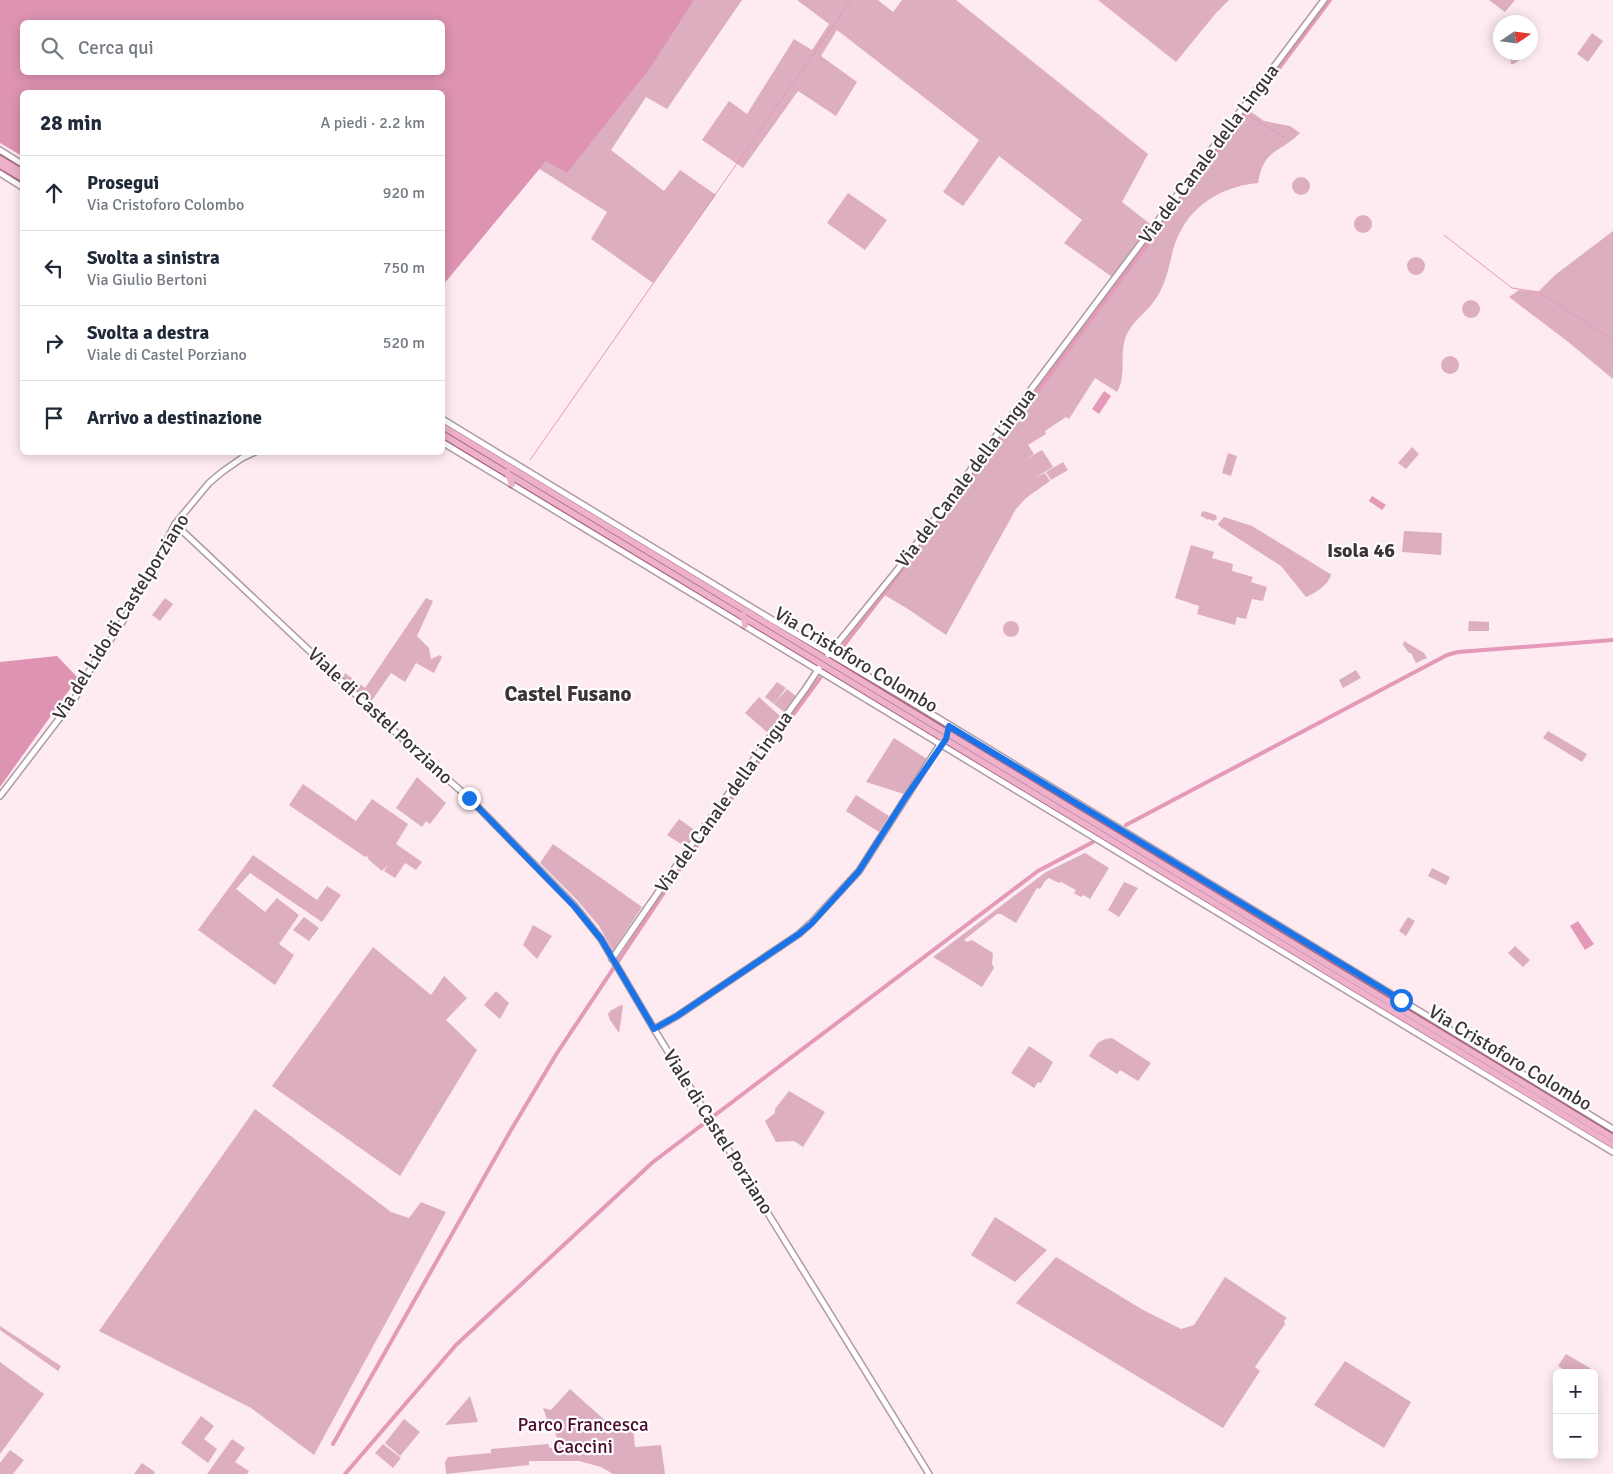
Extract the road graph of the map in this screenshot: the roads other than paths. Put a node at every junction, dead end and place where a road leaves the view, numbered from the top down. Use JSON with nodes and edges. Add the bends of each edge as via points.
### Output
{"nodes":[{"id":1,"x":1324,"y":0,"type":"edge"},
{"id":2,"x":0,"y":150,"type":"edge"},
{"id":3,"x":0,"y":159,"type":"edge"},
{"id":4,"x":20,"y":163,"type":"edge"},
{"id":5,"x":0,"y":165,"type":"edge"},
{"id":6,"x":20,"y":171,"type":"edge"},
{"id":7,"x":0,"y":173,"type":"edge"},
{"id":8,"x":20,"y":177,"type":"edge"},
{"id":9,"x":20,"y":186,"type":"edge"},
{"id":10,"x":445,"y":420,"type":"edge"},
{"id":11,"x":445,"y":428,"type":"edge"},
{"id":12,"x":445,"y":436,"type":"edge"},
{"id":13,"x":445,"y":444,"type":"edge"},
{"id":14,"x":250,"y":455,"type":"edge"},
{"id":15,"x":507,"y":472,"type":"junction"},
{"id":16,"x":512,"y":484,"type":"junction"},
{"id":17,"x":175,"y":524,"type":"junction"},
{"id":18,"x":743,"y":615,"type":"junction"},
{"id":19,"x":745,"y":625,"type":"junction"},
{"id":20,"x":824,"y":661,"type":"junction"},
{"id":21,"x":905,"y":698,"type":"junction"},
{"id":22,"x":908,"y":709,"type":"junction"},
{"id":23,"x":949,"y":726,"type":"junction"},
{"id":24,"x":945,"y":739,"type":"junction"},
{"id":25,"x":0,"y":796,"type":"edge"},
{"id":26,"x":613,"y":960,"type":"junction"},
{"id":27,"x":654,"y":1029,"type":"junction"},
{"id":28,"x":1613,"y":1129,"type":"edge"},
{"id":29,"x":1613,"y":1138,"type":"edge"},
{"id":30,"x":1613,"y":1145,"type":"edge"},
{"id":31,"x":1613,"y":1152,"type":"edge"},
{"id":32,"x":929,"y":1474,"type":"edge"}],
"edges":[{"from":1,"to":20,"type":"street","name":"Via del Canale della Lingua","via":[[898,569]]},
{"from":2,"to":4,"type":"street"},
{"from":3,"to":6,"type":"main road"},
{"from":5,"to":8,"type":"main road"},
{"from":7,"to":9,"type":"street"},
{"from":10,"to":20,"type":"street","name":"Via Cristoforo Colombo"},
{"from":11,"to":20,"type":"main road","name":"Via Cristoforo Colombo"},
{"from":12,"to":15,"type":"main road","name":"Via Cristoforo Colombo"},
{"from":13,"to":16,"type":"street","name":"Via Cristoforo Colombo"},
{"from":14,"to":17,"type":"street","name":"Via del Lido di Castelporziano","via":[[209,483]]},
{"from":15,"to":16,"type":"main road"},
{"from":15,"to":18,"type":"main road","name":"Via Cristoforo Colombo"},
{"from":16,"to":19,"type":"street","name":"Via Cristoforo Colombo"},
{"from":17,"to":25,"type":"street","name":"Via del Lido di Castelporziano","via":[[142,588],[74,698]]},
{"from":17,"to":26,"type":"street","name":"Viale di Castel Porziano","via":[[469,798],[574,906],[601,939]]},
{"from":18,"to":19,"type":"main road"},
{"from":18,"to":20,"type":"main road","name":"Via Cristoforo Colombo"},
{"from":19,"to":20,"type":"street","name":"Via Cristoforo Colombo"},
{"from":20,"to":21,"type":"street","name":"Via Cristoforo Colombo"},
{"from":20,"to":22,"type":"main road","name":"Via Cristoforo Colombo"},
{"from":20,"to":24,"type":"main road","name":"Via Cristoforo Colombo"},
{"from":20,"to":26,"type":"street","name":"Via del Canale della Lingua"},
{"from":21,"to":22,"type":"street"},
{"from":21,"to":23,"type":"street","name":"Via Cristoforo Colombo"},
{"from":22,"to":24,"type":"main road","name":"Via Cristoforo Colombo"},
{"from":23,"to":24,"type":"street"},
{"from":23,"to":28,"type":"street","name":"Via Cristoforo Colombo"},
{"from":24,"to":27,"type":"street","via":[[859,871],[811,924]]},
{"from":24,"to":29,"type":"main road","name":"Via Cristoforo Colombo"},
{"from":24,"to":30,"type":"main road","name":"Via Cristoforo Colombo"},
{"from":24,"to":31,"type":"street","name":"Via Cristoforo Colombo"},
{"from":26,"to":27,"type":"street","name":"Viale di Castel Porziano"},
{"from":27,"to":32,"type":"street","name":"Viale di Castel Porziano"}]}
